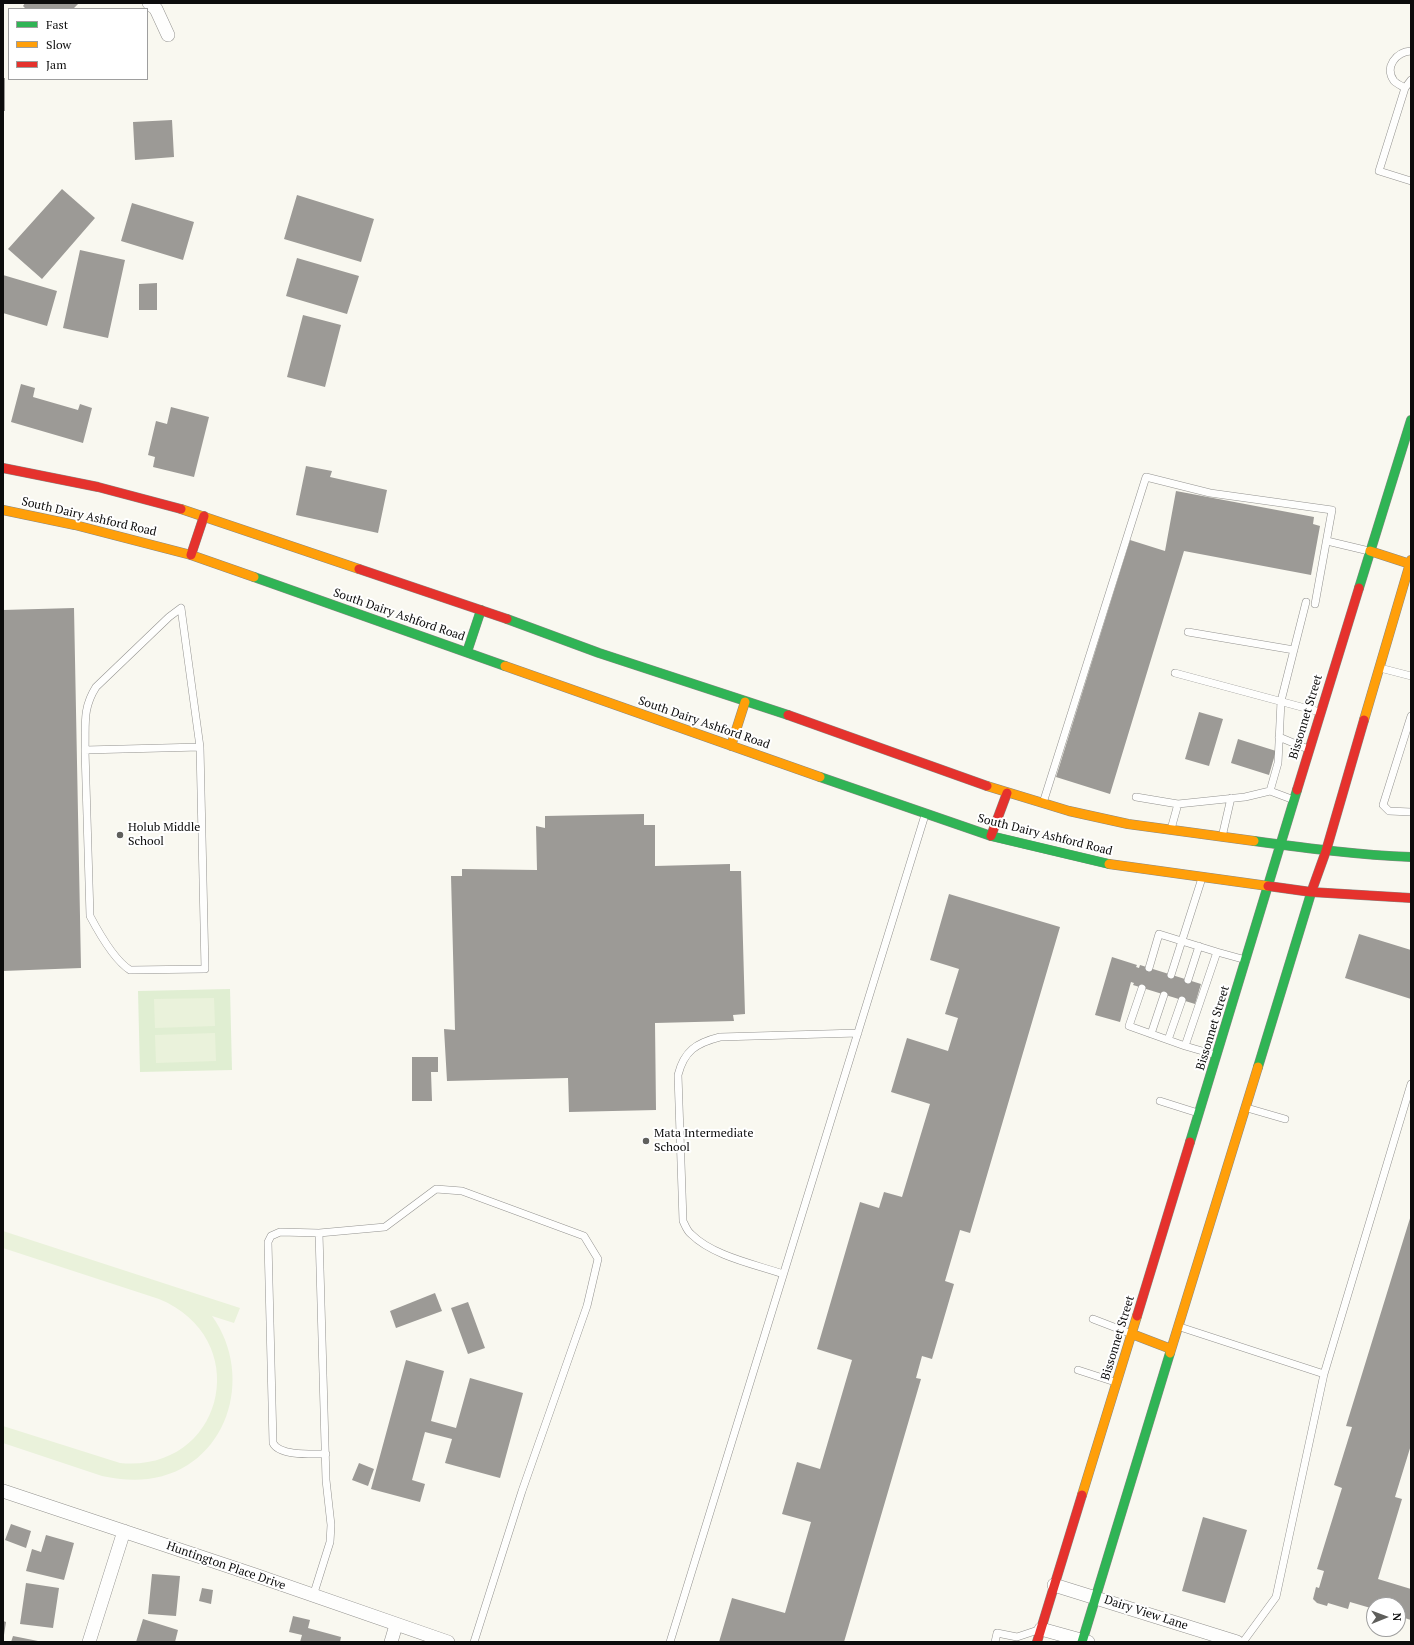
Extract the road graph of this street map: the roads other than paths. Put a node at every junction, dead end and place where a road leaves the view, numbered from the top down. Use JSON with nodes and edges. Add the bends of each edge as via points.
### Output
{"nodes":[{"id":1,"x":150,"y":3,"type":"edge"},
{"id":2,"x":168,"y":35,"type":"dead end"},
{"id":3,"x":1411,"y":51,"type":"edge"},
{"id":4,"x":1411,"y":80,"type":"edge"},
{"id":5,"x":1405,"y":88,"type":"junction"},
{"id":6,"x":1411,"y":181,"type":"edge"},
{"id":7,"x":1411,"y":420,"type":"edge"},
{"id":8,"x":3,"y":468,"type":"edge"},
{"id":9,"x":3,"y":510,"type":"edge"},
{"id":10,"x":204,"y":516,"type":"junction"},
{"id":11,"x":1327,"y":541,"type":"junction"},
{"id":12,"x":1370,"y":551,"type":"junction"},
{"id":13,"x":191,"y":555,"type":"junction"},
{"id":14,"x":1411,"y":562,"type":"edge"},
{"id":15,"x":1306,"y":602,"type":"dead end"},
{"id":16,"x":1315,"y":604,"type":"dead end"},
{"id":17,"x":481,"y":610,"type":"junction"},
{"id":18,"x":1188,"y":632,"type":"dead end"},
{"id":19,"x":1294,"y":650,"type":"junction"},
{"id":20,"x":467,"y":652,"type":"junction"},
{"id":21,"x":1379,"y":668,"type":"junction"},
{"id":22,"x":1175,"y":673,"type":"dead end"},
{"id":23,"x":1411,"y":676,"type":"edge"},
{"id":24,"x":745,"y":702,"type":"junction"},
{"id":25,"x":1281,"y":702,"type":"junction"},
{"id":26,"x":1320,"y":712,"type":"junction"},
{"id":27,"x":1411,"y":716,"type":"edge"},
{"id":28,"x":1279,"y":737,"type":"junction"},
{"id":29,"x":731,"y":746,"type":"junction"},
{"id":30,"x":200,"y":747,"type":"junction"},
{"id":31,"x":85,"y":750,"type":"junction"},
{"id":32,"x":1309,"y":750,"type":"junction"},
{"id":33,"x":1270,"y":791,"type":"junction"},
{"id":34,"x":1007,"y":793,"type":"junction"},
{"id":35,"x":1136,"y":797,"type":"dead end"},
{"id":36,"x":1231,"y":798,"type":"junction"},
{"id":37,"x":1294,"y":800,"type":"junction"},
{"id":38,"x":1043,"y":804,"type":"junction"},
{"id":39,"x":1178,"y":804,"type":"junction"},
{"id":40,"x":1411,"y":812,"type":"edge"},
{"id":41,"x":926,"y":813,"type":"junction"},
{"id":42,"x":1171,"y":830,"type":"junction"},
{"id":43,"x":991,"y":836,"type":"junction"},
{"id":44,"x":1222,"y":836,"type":"junction"},
{"id":45,"x":1281,"y":844,"type":"junction"},
{"id":46,"x":1326,"y":851,"type":"junction"},
{"id":47,"x":1411,"y":857,"type":"edge"},
{"id":48,"x":1202,"y":876,"type":"junction"},
{"id":49,"x":1268,"y":886,"type":"junction"},
{"id":50,"x":1310,"y":892,"type":"junction"},
{"id":51,"x":1411,"y":898,"type":"edge"},
{"id":52,"x":1182,"y":941,"type":"junction"},
{"id":53,"x":1199,"y":946,"type":"junction"},
{"id":54,"x":1216,"y":952,"type":"junction"},
{"id":55,"x":1246,"y":960,"type":"junction"},
{"id":56,"x":1149,"y":968,"type":"dead end"},
{"id":57,"x":1171,"y":974,"type":"dead end"},
{"id":58,"x":1188,"y":980,"type":"dead end"},
{"id":59,"x":1142,"y":988,"type":"dead end"},
{"id":60,"x":1164,"y":995,"type":"dead end"},
{"id":61,"x":1182,"y":1000,"type":"dead end"},
{"id":62,"x":858,"y":1033,"type":"junction"},
{"id":63,"x":1151,"y":1034,"type":"junction"},
{"id":64,"x":1168,"y":1040,"type":"junction"},
{"id":65,"x":1185,"y":1046,"type":"junction"},
{"id":66,"x":1217,"y":1055,"type":"junction"},
{"id":67,"x":1411,"y":1084,"type":"edge"},
{"id":68,"x":1160,"y":1101,"type":"dead end"},
{"id":69,"x":1245,"y":1107,"type":"junction"},
{"id":70,"x":1199,"y":1113,"type":"junction"},
{"id":71,"x":1285,"y":1119,"type":"dead end"},
{"id":72,"x":319,"y":1233,"type":"junction"},
{"id":73,"x":783,"y":1274,"type":"junction"},
{"id":74,"x":1093,"y":1319,"type":"dead end"},
{"id":75,"x":1178,"y":1326,"type":"junction"},
{"id":76,"x":1132,"y":1334,"type":"junction"},
{"id":77,"x":1172,"y":1349,"type":"junction"},
{"id":78,"x":1078,"y":1370,"type":"dead end"},
{"id":79,"x":1324,"y":1374,"type":"junction"},
{"id":80,"x":1117,"y":1383,"type":"junction"},
{"id":81,"x":326,"y":1454,"type":"junction"},
{"id":82,"x":3,"y":1492,"type":"edge"},
{"id":83,"x":124,"y":1531,"type":"junction"},
{"id":84,"x":1054,"y":1585,"type":"junction"},
{"id":85,"x":313,"y":1596,"type":"junction"},
{"id":86,"x":1095,"y":1597,"type":"junction"},
{"id":87,"x":396,"y":1625,"type":"junction"},
{"id":88,"x":1041,"y":1628,"type":"junction"},
{"id":89,"x":1084,"y":1641,"type":"edge"},
{"id":90,"x":89,"y":1642,"type":"edge"},
{"id":91,"x":391,"y":1642,"type":"edge"},
{"id":92,"x":448,"y":1642,"type":"edge"},
{"id":93,"x":474,"y":1642,"type":"edge"},
{"id":94,"x":670,"y":1642,"type":"edge"},
{"id":95,"x":994,"y":1642,"type":"edge"},
{"id":96,"x":1037,"y":1642,"type":"edge"},
{"id":97,"x":1237,"y":1642,"type":"edge"},
{"id":98,"x":1243,"y":1642,"type":"edge"}],
"edges":[{"from":1,"to":2,"type":"street","via":[[156,9]]},
{"from":3,"to":5,"type":"lane","via":[[1406,51],[1391,63],[1395,82]]},
{"from":4,"to":5,"type":"lane"},
{"from":5,"to":6,"type":"lane","via":[[1379,171]]},
{"from":7,"to":12,"type":"main road","name":"Bissonnet Street"},
{"from":8,"to":10,"type":"main road","via":[[98,487]]},
{"from":9,"to":13,"type":"main road","name":"South Dairy Ashford Road"},
{"from":10,"to":13,"type":"main road"},
{"from":10,"to":17,"type":"main road"},
{"from":11,"to":12,"type":"lane"},
{"from":11,"to":16,"type":"lane"},
{"from":11,"to":38,"type":"lane","via":[[1332,510],[1210,493],[1146,477]]},
{"from":12,"to":14,"type":"main road"},
{"from":12,"to":26,"type":"main road","name":"Bissonnet Street"},
{"from":13,"to":20,"type":"main road","name":"South Dairy Ashford Road"},
{"from":14,"to":21,"type":"main road"},
{"from":15,"to":19,"type":"lane"},
{"from":17,"to":20,"type":"main road"},
{"from":17,"to":24,"type":"main road"},
{"from":18,"to":19,"type":"lane"},
{"from":19,"to":25,"type":"lane"},
{"from":20,"to":29,"type":"main road","name":"South Dairy Ashford Road"},
{"from":21,"to":23,"type":"lane"},
{"from":21,"to":46,"type":"main road"},
{"from":22,"to":25,"type":"lane"},
{"from":24,"to":29,"type":"main road"},
{"from":24,"to":34,"type":"main road"},
{"from":25,"to":26,"type":"lane"},
{"from":25,"to":28,"type":"lane"},
{"from":26,"to":32,"type":"main road","name":"Bissonnet Street"},
{"from":27,"to":40,"type":"lane","via":[[1384,805],[1389,811]]},
{"from":28,"to":32,"type":"lane"},
{"from":28,"to":33,"type":"lane","via":[[1278,763]]},
{"from":29,"to":41,"type":"main road","name":"South Dairy Ashford Road"},
{"from":30,"to":31,"type":"lane"},
{"from":30,"to":31,"type":"lane","via":[[182,608],[96,687],[88,700]]},
{"from":30,"to":31,"type":"lane","via":[[205,969],[130,970],[124,966],[97,930],[90,916]]},
{"from":32,"to":37,"type":"main road","name":"Bissonnet Street"},
{"from":33,"to":36,"type":"lane"},
{"from":33,"to":37,"type":"lane"},
{"from":34,"to":38,"type":"main road"},
{"from":34,"to":43,"type":"main road"},
{"from":35,"to":39,"type":"lane"},
{"from":36,"to":39,"type":"lane"},
{"from":36,"to":44,"type":"lane"},
{"from":37,"to":45,"type":"main road","name":"Bissonnet Street"},
{"from":38,"to":42,"type":"main road","via":[[1128,824]]},
{"from":39,"to":42,"type":"lane"},
{"from":41,"to":43,"type":"main road","name":"South Dairy Ashford Road"},
{"from":41,"to":62,"type":"lane"},
{"from":42,"to":44,"type":"main road"},
{"from":43,"to":48,"type":"main road","name":"South Dairy Ashford Road","via":[[1110,864]]},
{"from":44,"to":45,"type":"main road"},
{"from":45,"to":46,"type":"main road"},
{"from":45,"to":49,"type":"main road","name":"Bissonnet Street"},
{"from":46,"to":47,"type":"main road"},
{"from":46,"to":50,"type":"main road"},
{"from":48,"to":49,"type":"main road","name":"South Dairy Ashford Road"},
{"from":48,"to":52,"type":"lane"},
{"from":49,"to":50,"type":"main road","name":"South Dairy Ashford Road"},
{"from":49,"to":55,"type":"main road","name":"Bissonnet Street"},
{"from":50,"to":51,"type":"main road","name":"South Dairy Ashford Road"},
{"from":50,"to":69,"type":"main road"},
{"from":52,"to":53,"type":"lane"},
{"from":52,"to":56,"type":"lane","via":[[1160,934]]},
{"from":52,"to":57,"type":"lane"},
{"from":53,"to":54,"type":"lane"},
{"from":53,"to":58,"type":"lane"},
{"from":54,"to":55,"type":"lane"},
{"from":54,"to":65,"type":"lane"},
{"from":55,"to":66,"type":"main road","name":"Bissonnet Street"},
{"from":59,"to":63,"type":"lane","via":[[1129,1026]]},
{"from":60,"to":63,"type":"lane"},
{"from":61,"to":64,"type":"lane"},
{"from":62,"to":73,"type":"lane"},
{"from":62,"to":73,"type":"lane","via":[[720,1037],[704,1041],[691,1050],[682,1061],[678,1075],[682,1221],[690,1233],[718,1253]]},
{"from":63,"to":64,"type":"lane"},
{"from":64,"to":65,"type":"lane"},
{"from":65,"to":66,"type":"lane"},
{"from":66,"to":70,"type":"main road","name":"Bissonnet Street"},
{"from":67,"to":79,"type":"lane"},
{"from":68,"to":70,"type":"lane"},
{"from":69,"to":71,"type":"lane"},
{"from":69,"to":75,"type":"main road"},
{"from":70,"to":76,"type":"main road","name":"Bissonnet Street"},
{"from":72,"to":81,"type":"lane"},
{"from":72,"to":81,"type":"lane","via":[[280,1232],[271,1236],[268,1242],[273,1443],[275,1448],[282,1452]]},
{"from":72,"to":93,"type":"lane","via":[[385,1227],[436,1189],[462,1191],[584,1236],[598,1259],[587,1306],[522,1490]]},
{"from":73,"to":94,"type":"lane"},
{"from":74,"to":76,"type":"lane"},
{"from":75,"to":77,"type":"main road"},
{"from":75,"to":79,"type":"lane"},
{"from":76,"to":77,"type":"main road"},
{"from":76,"to":80,"type":"main road","name":"Bissonnet Street"},
{"from":77,"to":86,"type":"main road"},
{"from":78,"to":80,"type":"lane"},
{"from":79,"to":98,"type":"lane","via":[[1276,1597]]},
{"from":80,"to":84,"type":"main road","name":"Bissonnet Street"},
{"from":81,"to":85,"type":"lane","via":[[330,1542]]},
{"from":82,"to":83,"type":"street","name":"Huntington Place Drive"},
{"from":83,"to":85,"type":"street","name":"Huntington Place Drive"},
{"from":83,"to":90,"type":"street"},
{"from":84,"to":86,"type":"street","name":"Dairy View Lane"},
{"from":84,"to":88,"type":"main road","name":"Bissonnet Street"},
{"from":85,"to":87,"type":"street","name":"Huntington Place Drive"},
{"from":86,"to":89,"type":"main road"},
{"from":86,"to":97,"type":"street","name":"Dairy View Lane"},
{"from":87,"to":91,"type":"street"},
{"from":87,"to":92,"type":"street","name":"Huntington Place Drive"},
{"from":88,"to":89,"type":"street"},
{"from":88,"to":95,"type":"lane","via":[[1017,1637],[997,1633]]},
{"from":88,"to":96,"type":"main road","name":"Bissonnet Street"}]}
